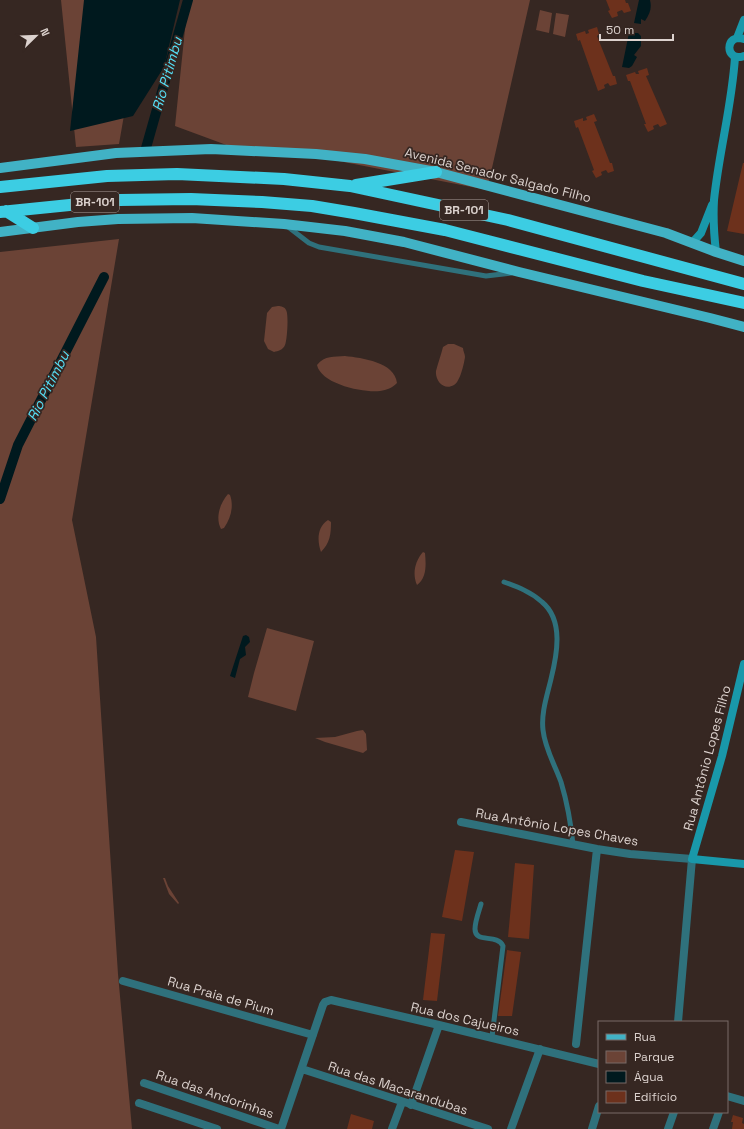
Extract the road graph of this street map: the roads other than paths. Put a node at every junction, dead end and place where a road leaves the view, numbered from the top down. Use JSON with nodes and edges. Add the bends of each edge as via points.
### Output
{"nodes":[{"id":1,"x":744,"y":20,"type":"edge"},
{"id":2,"x":741,"y":38,"type":"edge"},
{"id":3,"x":741,"y":57,"type":"edge"},
{"id":4,"x":0,"y":168,"type":"edge"},
{"id":5,"x":436,"y":172,"type":"junction"},
{"id":6,"x":350,"y":186,"type":"junction"},
{"id":7,"x":0,"y":187,"type":"edge"},
{"id":8,"x":714,"y":200,"type":"junction"},
{"id":9,"x":3,"y":212,"type":"edge"},
{"id":10,"x":284,"y":224,"type":"junction"},
{"id":11,"x":33,"y":228,"type":"junction"},
{"id":12,"x":0,"y":232,"type":"edge"},
{"id":13,"x":692,"y":243,"type":"junction"},
{"id":14,"x":716,"y":252,"type":"junction"},
{"id":15,"x":744,"y":261,"type":"edge"},
{"id":16,"x":520,"y":272,"type":"junction"},
{"id":17,"x":744,"y":284,"type":"edge"},
{"id":18,"x":744,"y":304,"type":"edge"},
{"id":19,"x":744,"y":328,"type":"edge"},
{"id":20,"x":504,"y":582,"type":"dead end"},
{"id":21,"x":744,"y":664,"type":"edge"},
{"id":22,"x":461,"y":822,"type":"dead end"},
{"id":23,"x":573,"y":845,"type":"junction"},
{"id":24,"x":597,"y":849,"type":"junction"},
{"id":25,"x":692,"y":859,"type":"junction"},
{"id":26,"x":744,"y":864,"type":"edge"},
{"id":27,"x":481,"y":904,"type":"dead end"},
{"id":28,"x":122,"y":981,"type":"dead end"},
{"id":29,"x":678,"y":1021,"type":"edge"},
{"id":30,"x":439,"y":1025,"type":"junction"},
{"id":31,"x":313,"y":1035,"type":"junction"},
{"id":32,"x":492,"y":1037,"type":"junction"},
{"id":33,"x":576,"y":1044,"type":"dead end"},
{"id":34,"x":540,"y":1049,"type":"junction"},
{"id":35,"x":598,"y":1064,"type":"edge"},
{"id":36,"x":302,"y":1069,"type":"junction"},
{"id":37,"x":144,"y":1083,"type":"dead end"},
{"id":38,"x":728,"y":1096,"type":"edge"},
{"id":39,"x":744,"y":1101,"type":"edge"},
{"id":40,"x":402,"y":1102,"type":"junction"},
{"id":41,"x":139,"y":1103,"type":"dead end"},
{"id":42,"x":411,"y":1105,"type":"junction"},
{"id":43,"x":598,"y":1109,"type":"edge"},
{"id":44,"x":674,"y":1113,"type":"edge"},
{"id":45,"x":719,"y":1113,"type":"edge"},
{"id":46,"x":217,"y":1129,"type":"edge"},
{"id":47,"x":280,"y":1129,"type":"edge"},
{"id":48,"x":392,"y":1129,"type":"edge"},
{"id":49,"x":488,"y":1129,"type":"edge"},
{"id":50,"x":511,"y":1129,"type":"edge"},
{"id":51,"x":592,"y":1129,"type":"edge"},
{"id":52,"x":668,"y":1129,"type":"edge"},
{"id":53,"x":713,"y":1129,"type":"edge"}],
"edges":[{"from":1,"to":2,"type":"main road"},
{"from":2,"to":3,"type":"main road","via":[[733,40],[729,46],[730,52]]},
{"from":3,"to":8,"type":"main road","via":[[734,80]]},
{"from":4,"to":5,"type":"main road","name":"Avenida Senador Salgado Filho","via":[[116,153],[211,149],[365,159]]},
{"from":5,"to":6,"type":"highway"},
{"from":5,"to":13,"type":"main road","name":"Avenida Senador Salgado Filho","via":[[666,233]]},
{"from":6,"to":7,"type":"highway","number":"BR-101","via":[[177,174],[107,176]]},
{"from":6,"to":17,"type":"highway","number":"BR-101","via":[[508,220]]},
{"from":8,"to":13,"type":"main road","via":[[704,226]]},
{"from":8,"to":14,"type":"main road"},
{"from":9,"to":11,"type":"highway"},
{"from":9,"to":18,"type":"highway","number":"BR-101","via":[[119,200],[262,202],[312,206],[445,230]]},
{"from":10,"to":11,"type":"main road","via":[[192,218],[78,222]]},
{"from":10,"to":16,"type":"main road","via":[[345,231],[404,242]]},
{"from":10,"to":16,"type":"lane","via":[[308,243],[319,247],[486,276]]},
{"from":11,"to":12,"type":"main road"},
{"from":13,"to":14,"type":"main road","name":"Avenida Senador Salgado Filho"},
{"from":14,"to":15,"type":"main road","name":"Avenida Senador Salgado Filho"},
{"from":16,"to":19,"type":"main road"},
{"from":20,"to":23,"type":"lane","via":[[537,597],[552,613],[555,622],[557,633],[554,668],[544,704],[543,729],[565,797]]},
{"from":21,"to":25,"type":"main road","name":"Rua Antônio Lopes Filho","via":[[722,756]]},
{"from":22,"to":23,"type":"street","name":"Rua Antônio Lopes Chaves"},
{"from":23,"to":24,"type":"street","name":"Rua Antônio Lopes Chaves"},
{"from":24,"to":25,"type":"street","name":"Rua Antônio Lopes Chaves"},
{"from":24,"to":33,"type":"street"},
{"from":25,"to":26,"type":"main road","name":"Rua Antônio Lopes Chaves"},
{"from":25,"to":29,"type":"street"},
{"from":27,"to":32,"type":"lane","via":[[476,934],[480,938],[497,939],[503,946]]},
{"from":28,"to":31,"type":"street","name":"Rua Praia de Pium"},
{"from":30,"to":31,"type":"street","name":"Rua dos Cajueiros","via":[[331,1000],[322,1005]]},
{"from":30,"to":32,"type":"street","name":"Rua dos Cajueiros"},
{"from":30,"to":42,"type":"street"},
{"from":31,"to":36,"type":"street"},
{"from":32,"to":34,"type":"street","name":"Rua dos Cajueiros"},
{"from":34,"to":35,"type":"street","name":"Rua dos Cajueiros"},
{"from":34,"to":50,"type":"street"},
{"from":36,"to":40,"type":"street","name":"Rua das Macarandubas"},
{"from":36,"to":47,"type":"street"},
{"from":37,"to":47,"type":"street","name":"Rua das Andorinhas"},
{"from":38,"to":39,"type":"street"},
{"from":40,"to":42,"type":"street","name":"Rua das Macarandubas"},
{"from":40,"to":48,"type":"street"},
{"from":41,"to":46,"type":"street"},
{"from":42,"to":49,"type":"street","name":"Rua das Macarandubas"},
{"from":43,"to":51,"type":"street"},
{"from":44,"to":52,"type":"street"},
{"from":45,"to":53,"type":"street"}]}
